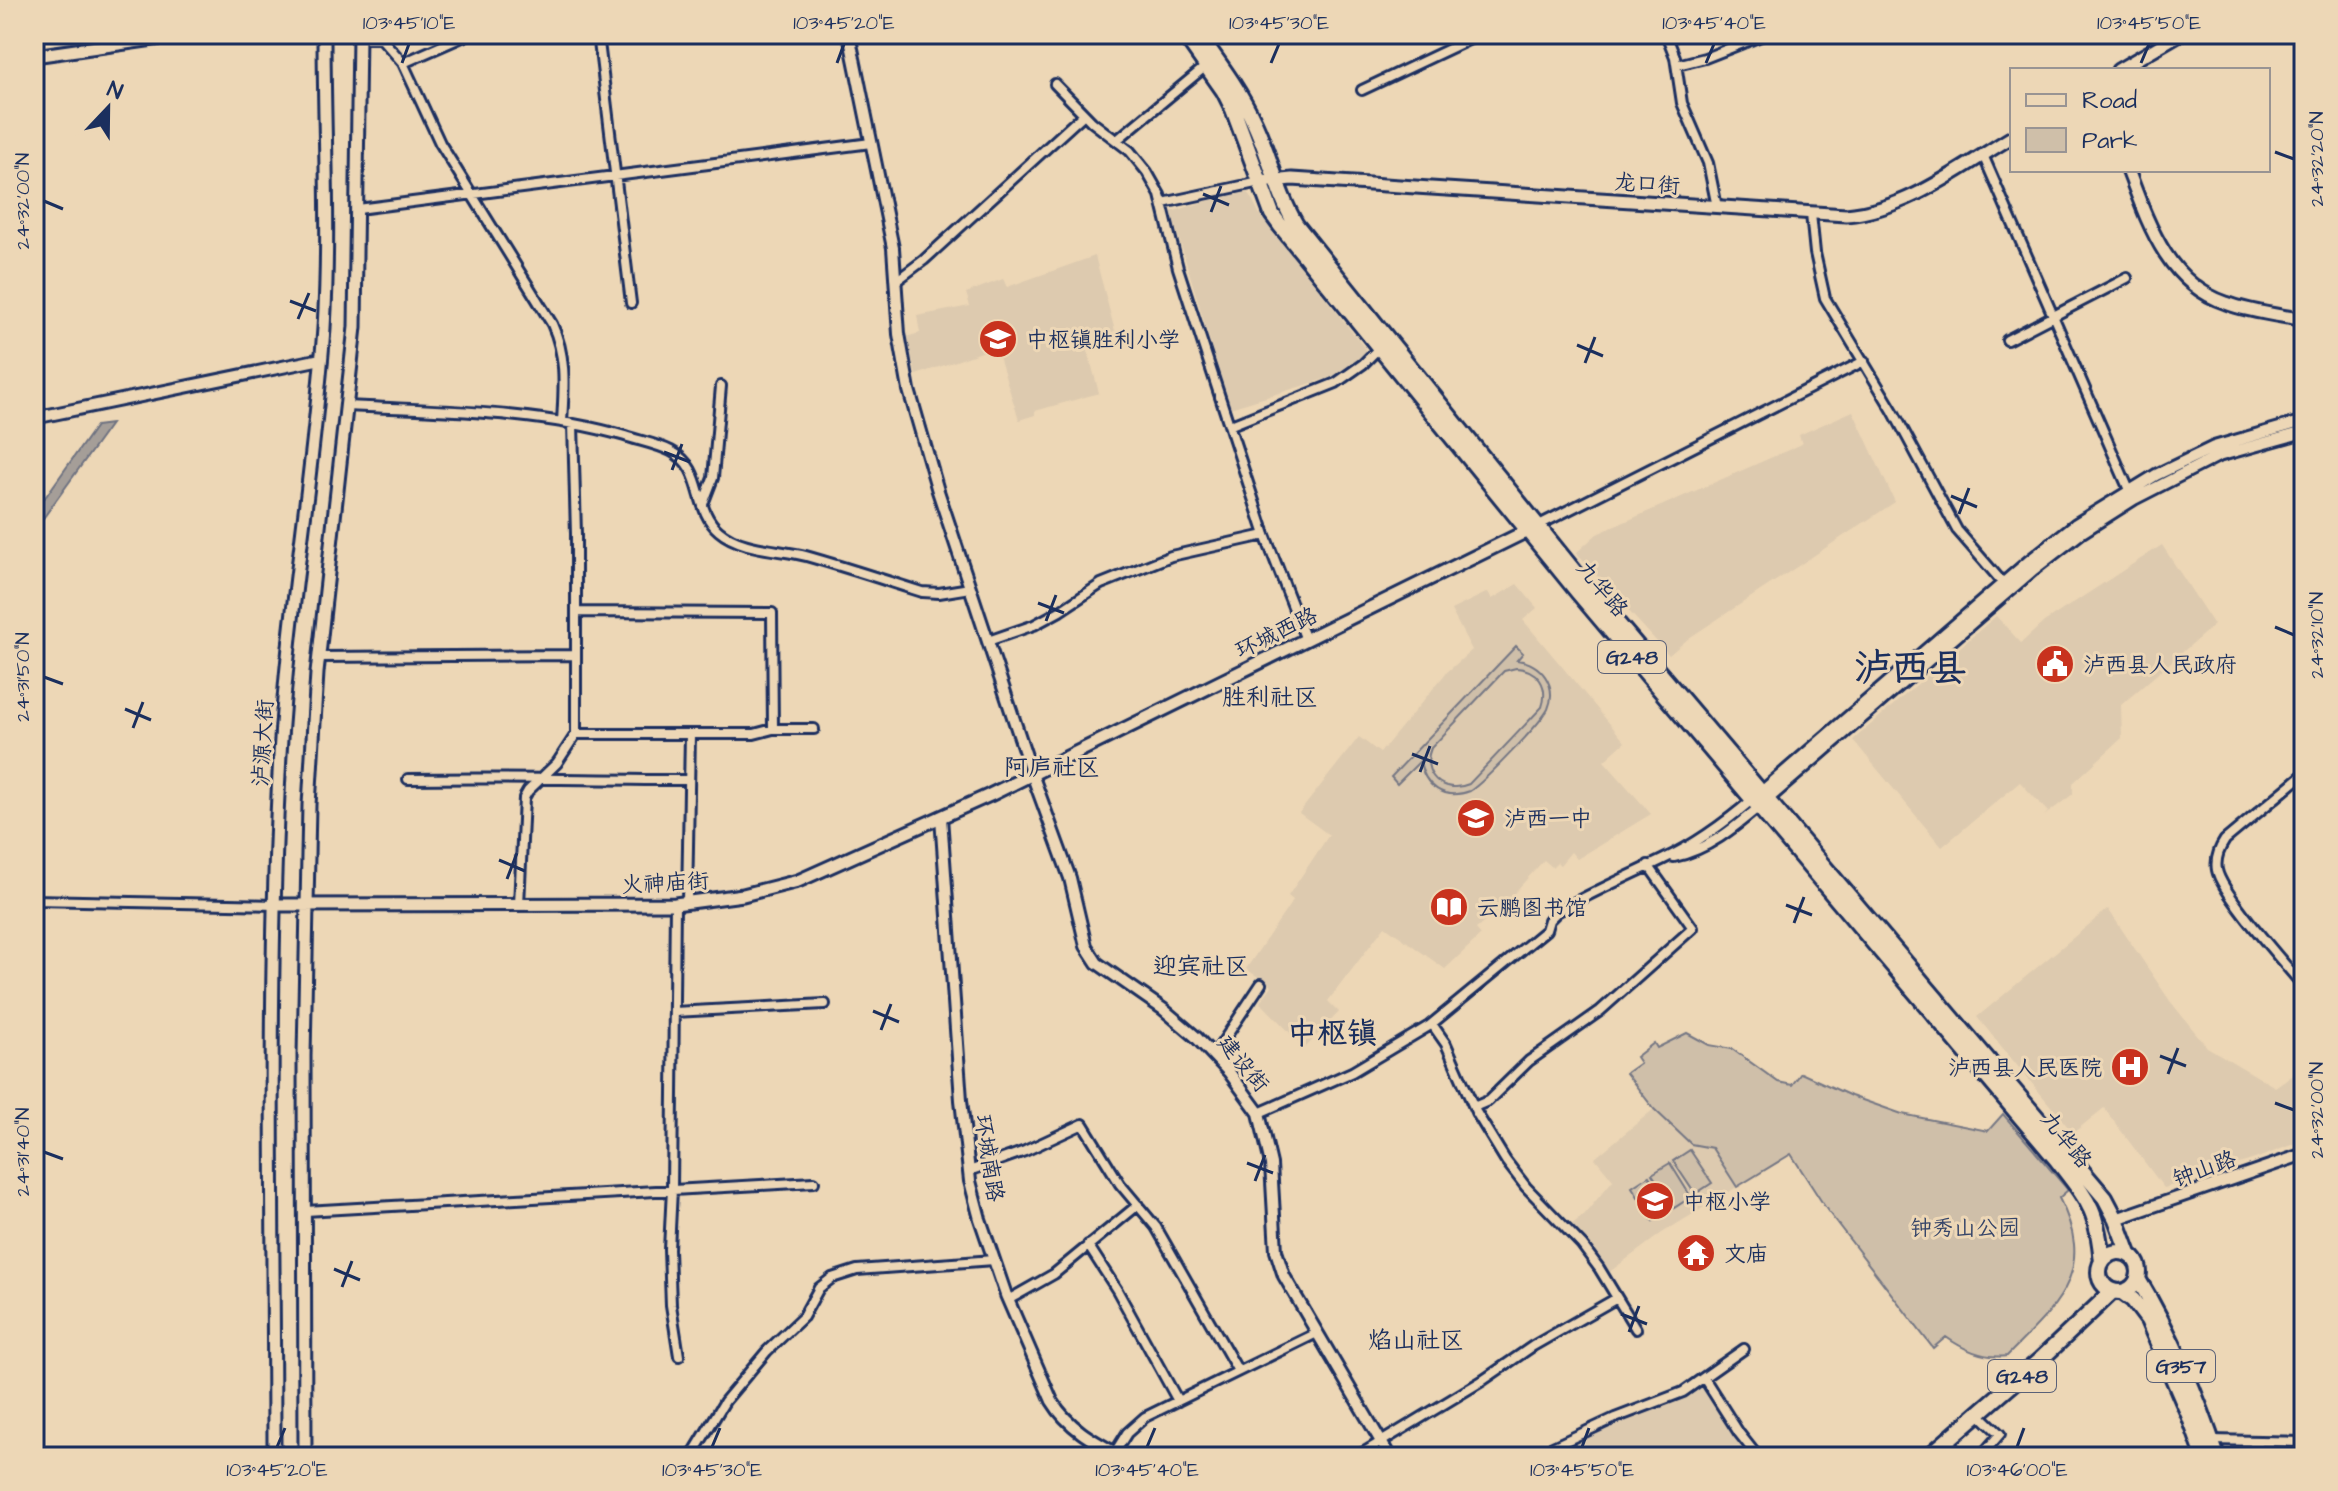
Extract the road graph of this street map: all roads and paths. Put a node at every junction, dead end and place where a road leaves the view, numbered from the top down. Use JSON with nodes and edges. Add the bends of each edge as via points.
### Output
{"nodes":[{"id":1,"x":189,"y":34,"type":"edge"},
{"id":2,"x":324,"y":34,"type":"edge"},
{"id":3,"x":469,"y":34,"type":"edge"},
{"id":4,"x":598,"y":34,"type":"edge"},
{"id":5,"x":849,"y":34,"type":"edge"},
{"id":6,"x":1184,"y":34,"type":"edge"},
{"id":7,"x":1198,"y":34,"type":"edge"},
{"id":8,"x":1481,"y":34,"type":"edge"},
{"id":9,"x":1666,"y":34,"type":"edge"},
{"id":10,"x":1766,"y":34,"type":"edge"},
{"id":11,"x":2180,"y":34,"type":"edge"},
{"id":12,"x":359,"y":36,"type":"edge"},
{"id":13,"x":382,"y":36,"type":"edge"},
{"id":14,"x":34,"y":56,"type":"edge"},
{"id":15,"x":2143,"y":56,"type":"junction"},
{"id":16,"x":403,"y":63,"type":"junction"},
{"id":17,"x":1677,"y":65,"type":"junction"},
{"id":18,"x":1206,"y":66,"type":"junction"},
{"id":19,"x":2122,"y":68,"type":"edge"},
{"id":20,"x":2134,"y":68,"type":"edge"},
{"id":21,"x":1055,"y":84,"type":"dead end"},
{"id":22,"x":1362,"y":90,"type":"dead end"},
{"id":23,"x":1084,"y":114,"type":"junction"},
{"id":24,"x":2010,"y":138,"type":"edge"},
{"id":25,"x":1117,"y":140,"type":"junction"},
{"id":26,"x":871,"y":143,"type":"junction"},
{"id":27,"x":1983,"y":155,"type":"junction"},
{"id":28,"x":2129,"y":172,"type":"edge"},
{"id":29,"x":616,"y":176,"type":"junction"},
{"id":30,"x":1275,"y":180,"type":"junction"},
{"id":31,"x":1260,"y":182,"type":"junction"},
{"id":32,"x":473,"y":195,"type":"junction"},
{"id":33,"x":1163,"y":203,"type":"junction"},
{"id":34,"x":1717,"y":207,"type":"junction"},
{"id":35,"x":358,"y":209,"type":"junction"},
{"id":36,"x":1811,"y":214,"type":"junction"},
{"id":37,"x":2127,"y":278,"type":"dead end"},
{"id":38,"x":896,"y":281,"type":"junction"},
{"id":39,"x":631,"y":303,"type":"dead end"},
{"id":40,"x":2054,"y":316,"type":"junction"},
{"id":41,"x":2304,"y":320,"type":"edge"},
{"id":42,"x":2007,"y":340,"type":"dead end"},
{"id":43,"x":1379,"y":348,"type":"junction"},
{"id":44,"x":321,"y":359,"type":"junction"},
{"id":45,"x":1864,"y":361,"type":"junction"},
{"id":46,"x":721,"y":386,"type":"dead end"},
{"id":47,"x":347,"y":406,"type":"junction"},
{"id":48,"x":34,"y":418,"type":"edge"},
{"id":49,"x":2304,"y":421,"type":"edge"},
{"id":50,"x":562,"y":422,"type":"junction"},
{"id":51,"x":573,"y":424,"type":"junction"},
{"id":52,"x":1231,"y":425,"type":"junction"},
{"id":53,"x":2304,"y":432,"type":"edge"},
{"id":54,"x":2129,"y":490,"type":"junction"},
{"id":55,"x":703,"y":504,"type":"junction"},
{"id":56,"x":1532,"y":528,"type":"junction"},
{"id":57,"x":1265,"y":535,"type":"junction"},
{"id":58,"x":2003,"y":583,"type":"junction"},
{"id":59,"x":970,"y":588,"type":"junction"},
{"id":60,"x":576,"y":612,"type":"junction"},
{"id":61,"x":1306,"y":640,"type":"junction"},
{"id":62,"x":988,"y":641,"type":"junction"},
{"id":63,"x":576,"y":655,"type":"junction"},
{"id":64,"x":319,"y":657,"type":"junction"},
{"id":65,"x":773,"y":729,"type":"junction"},
{"id":66,"x":814,"y":729,"type":"dead end"},
{"id":67,"x":576,"y":734,"type":"junction"},
{"id":68,"x":690,"y":734,"type":"junction"},
{"id":69,"x":1032,"y":774,"type":"junction"},
{"id":70,"x":2304,"y":774,"type":"edge"},
{"id":71,"x":542,"y":778,"type":"junction"},
{"id":72,"x":408,"y":779,"type":"dead end"},
{"id":73,"x":689,"y":780,"type":"junction"},
{"id":74,"x":1761,"y":798,"type":"junction"},
{"id":75,"x":941,"y":817,"type":"junction"},
{"id":76,"x":1648,"y":865,"type":"junction"},
{"id":77,"x":34,"y":900,"type":"edge"},
{"id":78,"x":681,"y":904,"type":"junction"},
{"id":79,"x":276,"y":905,"type":"junction"},
{"id":80,"x":306,"y":905,"type":"junction"},
{"id":81,"x":519,"y":905,"type":"junction"},
{"id":82,"x":1261,"y":984,"type":"dead end"},
{"id":83,"x":2304,"y":987,"type":"edge"},
{"id":84,"x":825,"y":1004,"type":"dead end"},
{"id":85,"x":674,"y":1012,"type":"junction"},
{"id":86,"x":1432,"y":1024,"type":"junction"},
{"id":87,"x":1214,"y":1055,"type":"junction"},
{"id":88,"x":1474,"y":1107,"type":"junction"},
{"id":89,"x":1259,"y":1113,"type":"junction"},
{"id":90,"x":2304,"y":1154,"type":"edge"},
{"id":91,"x":969,"y":1171,"type":"junction"},
{"id":92,"x":814,"y":1182,"type":"dead end"},
{"id":93,"x":672,"y":1189,"type":"junction"},
{"id":94,"x":1138,"y":1205,"type":"junction"},
{"id":95,"x":305,"y":1211,"type":"junction"},
{"id":96,"x":2116,"y":1219,"type":"junction"},
{"id":97,"x":1088,"y":1245,"type":"junction"},
{"id":98,"x":2129,"y":1254,"type":"junction"},
{"id":99,"x":994,"y":1260,"type":"junction"},
{"id":100,"x":2102,"y":1262,"type":"junction"},
{"id":101,"x":2138,"y":1279,"type":"junction"},
{"id":102,"x":2118,"y":1291,"type":"junction"},
{"id":103,"x":1617,"y":1298,"type":"junction"},
{"id":104,"x":1008,"y":1300,"type":"junction"},
{"id":105,"x":1636,"y":1329,"type":"dead end"},
{"id":106,"x":1317,"y":1333,"type":"junction"},
{"id":107,"x":1744,"y":1349,"type":"dead end"},
{"id":108,"x":679,"y":1356,"type":"dead end"},
{"id":109,"x":1238,"y":1371,"type":"junction"},
{"id":110,"x":1704,"y":1378,"type":"junction"},
{"id":111,"x":1178,"y":1401,"type":"junction"},
{"id":112,"x":1979,"y":1414,"type":"junction"},
{"id":113,"x":2211,"y":1440,"type":"junction"},
{"id":114,"x":1381,"y":1441,"type":"junction"},
{"id":115,"x":2304,"y":1442,"type":"edge"},
{"id":116,"x":1117,"y":1456,"type":"edge"},
{"id":117,"x":274,"y":1457,"type":"edge"},
{"id":118,"x":305,"y":1457,"type":"edge"},
{"id":119,"x":691,"y":1457,"type":"edge"},
{"id":120,"x":1356,"y":1457,"type":"edge"},
{"id":121,"x":1390,"y":1457,"type":"edge"},
{"id":122,"x":1531,"y":1457,"type":"edge"},
{"id":123,"x":1758,"y":1457,"type":"edge"},
{"id":124,"x":1928,"y":1457,"type":"edge"},
{"id":125,"x":1980,"y":1457,"type":"edge"},
{"id":126,"x":2204,"y":1457,"type":"edge"},
{"id":127,"x":2217,"y":1457,"type":"edge"}],
"edges":[{"from":1,"to":14,"type":"main road"},
{"from":2,"to":44,"type":"main road","name":"泸源大街","via":[[327,250]]},
{"from":3,"to":16,"type":"street"},
{"from":4,"to":29,"type":"street"},
{"from":5,"to":26,"type":"street","name":"建设街"},
{"from":6,"to":18,"type":"highway","name":"九华路","number":"G248"},
{"from":7,"to":30,"type":"highway","name":"九华路","number":"G248","via":[[1254,122]]},
{"from":8,"to":22,"type":"street"},
{"from":9,"to":17,"type":"street"},
{"from":10,"to":17,"type":"street"},
{"from":11,"to":15,"type":"main road"},
{"from":12,"to":13,"type":"street"},
{"from":12,"to":35,"type":"main road"},
{"from":13,"to":16,"type":"street"},
{"from":15,"to":19,"type":"main road"},
{"from":15,"to":20,"type":"main road"},
{"from":16,"to":32,"type":"street","via":[[433,129]]},
{"from":17,"to":34,"type":"street","via":[[1682,103],[1708,163]]},
{"from":18,"to":25,"type":"street"},
{"from":18,"to":31,"type":"highway","name":"九华路","number":"G248","via":[[1233,109]]},
{"from":21,"to":23,"type":"street"},
{"from":23,"to":25,"type":"street"},
{"from":23,"to":38,"type":"street"},
{"from":24,"to":27,"type":"main road","name":"龙口街"},
{"from":25,"to":33,"type":"street","via":[[1147,172]]},
{"from":26,"to":29,"type":"street"},
{"from":26,"to":38,"type":"street","name":"建设街"},
{"from":27,"to":36,"type":"main road","name":"龙口街","via":[[1885,208]]},
{"from":27,"to":40,"type":"street"},
{"from":28,"to":41,"type":"main road","via":[[2163,251],[2188,282],[2232,305]]},
{"from":29,"to":32,"type":"street"},
{"from":29,"to":39,"type":"street"},
{"from":30,"to":31,"type":"main road","name":"龙口街"},
{"from":30,"to":34,"type":"main road","name":"龙口街"},
{"from":30,"to":56,"type":"highway","name":"九华路","number":"G248","via":[[1296,225]]},
{"from":31,"to":33,"type":"street"},
{"from":31,"to":43,"type":"highway","name":"九华路","number":"G248","via":[[1272,214]]},
{"from":32,"to":35,"type":"street"},
{"from":32,"to":50,"type":"street","via":[[557,335],[564,368]]},
{"from":33,"to":52,"type":"street","via":[[1178,268]]},
{"from":34,"to":36,"type":"main road","name":"龙口街"},
{"from":35,"to":47,"type":"main road"},
{"from":36,"to":45,"type":"street","via":[[1825,298]]},
{"from":37,"to":40,"type":"street"},
{"from":38,"to":59,"type":"street","name":"建设街","via":[[909,390]]},
{"from":40,"to":42,"type":"street"},
{"from":40,"to":54,"type":"street"},
{"from":43,"to":52,"type":"street","via":[[1336,383]]},
{"from":43,"to":56,"type":"highway","name":"九华路","number":"G248"},
{"from":44,"to":48,"type":"street"},
{"from":44,"to":79,"type":"main road","name":"泸源大街","via":[[283,712]]},
{"from":45,"to":56,"type":"street"},
{"from":45,"to":58,"type":"street","via":[[1957,530]]},
{"from":46,"to":55,"type":"street","via":[[713,478]]},
{"from":47,"to":50,"type":"street"},
{"from":47,"to":64,"type":"main road"},
{"from":49,"to":54,"type":"street","via":[[2214,447]]},
{"from":50,"to":51,"type":"street"},
{"from":51,"to":55,"type":"street","via":[[679,455],[693,470]]},
{"from":51,"to":60,"type":"street"},
{"from":52,"to":57,"type":"street"},
{"from":53,"to":74,"type":"street","via":[[2218,456],[2082,532]]},
{"from":54,"to":58,"type":"street","via":[[2064,533]]},
{"from":55,"to":59,"type":"street","via":[[712,524],[733,541],[808,557],[922,592]]},
{"from":56,"to":61,"type":"main road","name":"环城西路"},
{"from":56,"to":74,"type":"highway","name":"九华路","number":"G248"},
{"from":57,"to":61,"type":"street"},
{"from":57,"to":62,"type":"street","via":[[1171,556],[1101,584],[1042,621]]},
{"from":58,"to":74,"type":"street"},
{"from":59,"to":62,"type":"street","name":"建设街"},
{"from":60,"to":63,"type":"street"},
{"from":60,"to":65,"type":"street","via":[[772,613]]},
{"from":61,"to":69,"type":"main road","name":"环城西路"},
{"from":62,"to":69,"type":"street","name":"建设街"},
{"from":63,"to":64,"type":"street"},
{"from":63,"to":67,"type":"street"},
{"from":64,"to":80,"type":"main road"},
{"from":65,"to":66,"type":"street"},
{"from":65,"to":68,"type":"street"},
{"from":67,"to":68,"type":"street"},
{"from":67,"to":71,"type":"street"},
{"from":68,"to":73,"type":"street"},
{"from":69,"to":75,"type":"main road","name":"火神庙街"},
{"from":69,"to":87,"type":"street","name":"建设街","via":[[1070,878],[1090,954]]},
{"from":70,"to":83,"type":"street","via":[[2225,840],[2216,864],[2222,885]]},
{"from":71,"to":72,"type":"street"},
{"from":71,"to":73,"type":"street"},
{"from":71,"to":81,"type":"street","via":[[522,806]]},
{"from":73,"to":78,"type":"street"},
{"from":74,"to":76,"type":"street","via":[[1666,859]]},
{"from":74,"to":96,"type":"highway","name":"九华路","number":"G248","via":[[2105,1198]]},
{"from":74,"to":100,"type":"highway","name":"九华路","number":"G248","via":[[2088,1201],[2097,1222]]},
{"from":75,"to":78,"type":"main road","name":"火神庙街","via":[[798,881]]},
{"from":75,"to":91,"type":"street","name":"环城南路"},
{"from":76,"to":86,"type":"street","via":[[1557,912],[1546,930]]},
{"from":76,"to":88,"type":"street","via":[[1693,928],[1600,1011]]},
{"from":77,"to":79,"type":"street"},
{"from":78,"to":81,"type":"main road","name":"火神庙街"},
{"from":78,"to":85,"type":"street"},
{"from":79,"to":80,"type":"main road","name":"火神庙街"},
{"from":79,"to":117,"type":"main road","name":"泸源大街"},
{"from":80,"to":81,"type":"main road","name":"火神庙街"},
{"from":80,"to":95,"type":"main road"},
{"from":82,"to":87,"type":"street"},
{"from":84,"to":85,"type":"street"},
{"from":85,"to":93,"type":"street"},
{"from":86,"to":88,"type":"street"},
{"from":86,"to":89,"type":"street","via":[[1352,1072]]},
{"from":87,"to":89,"type":"street","name":"建设街"},
{"from":88,"to":103,"type":"street","via":[[1511,1168],[1582,1245]]},
{"from":89,"to":106,"type":"street","name":"建设街","via":[[1271,1164],[1280,1264]]},
{"from":90,"to":96,"type":"street","name":"钟山路"},
{"from":91,"to":94,"type":"street","via":[[1083,1124]]},
{"from":91,"to":99,"type":"street","name":"环城南路"},
{"from":92,"to":93,"type":"street"},
{"from":93,"to":95,"type":"street"},
{"from":93,"to":108,"type":"street","via":[[670,1279]]},
{"from":94,"to":97,"type":"street"},
{"from":94,"to":109,"type":"street","via":[[1156,1227]]},
{"from":95,"to":118,"type":"main road"},
{"from":96,"to":98,"type":"highway","name":"九华路","number":"G248"},
{"from":97,"to":104,"type":"street","via":[[1054,1274]]},
{"from":97,"to":111,"type":"street"},
{"from":98,"to":100,"type":"highway","via":[[2117,1252]]},
{"from":98,"to":101,"type":"highway","name":"九华路","number":"G248","via":[[2138,1264]]},
{"from":99,"to":104,"type":"street","name":"环城南路"},
{"from":99,"to":119,"type":"street","via":[[857,1270],[832,1278],[725,1401]]},
{"from":100,"to":102,"type":"highway","name":"九华路","number":"G248","via":[[2100,1279]]},
{"from":101,"to":102,"type":"highway","number":"G248"},
{"from":101,"to":113,"type":"highway","name":"九华路","number":"G357"},
{"from":102,"to":112,"type":"highway","number":"G248"},
{"from":102,"to":126,"type":"highway","name":"九华路","number":"G357","via":[[2148,1320]]},
{"from":103,"to":105,"type":"street"},
{"from":103,"to":114,"type":"street"},
{"from":104,"to":116,"type":"street","name":"环城南路","via":[[1057,1409],[1080,1433]]},
{"from":106,"to":109,"type":"street"},
{"from":106,"to":114,"type":"street","name":"建设街"},
{"from":107,"to":110,"type":"street"},
{"from":109,"to":111,"type":"street"},
{"from":110,"to":122,"type":"street","via":[[1683,1392]]},
{"from":110,"to":123,"type":"street"},
{"from":111,"to":116,"type":"street","via":[[1139,1422],[1127,1433]]},
{"from":112,"to":124,"type":"highway","number":"G248"},
{"from":112,"to":125,"type":"street","via":[[2000,1434]]},
{"from":113,"to":115,"type":"street"},
{"from":113,"to":127,"type":"highway","name":"九华路","number":"G357"},
{"from":114,"to":120,"type":"street"},
{"from":114,"to":121,"type":"street","name":"建设街"}]}
